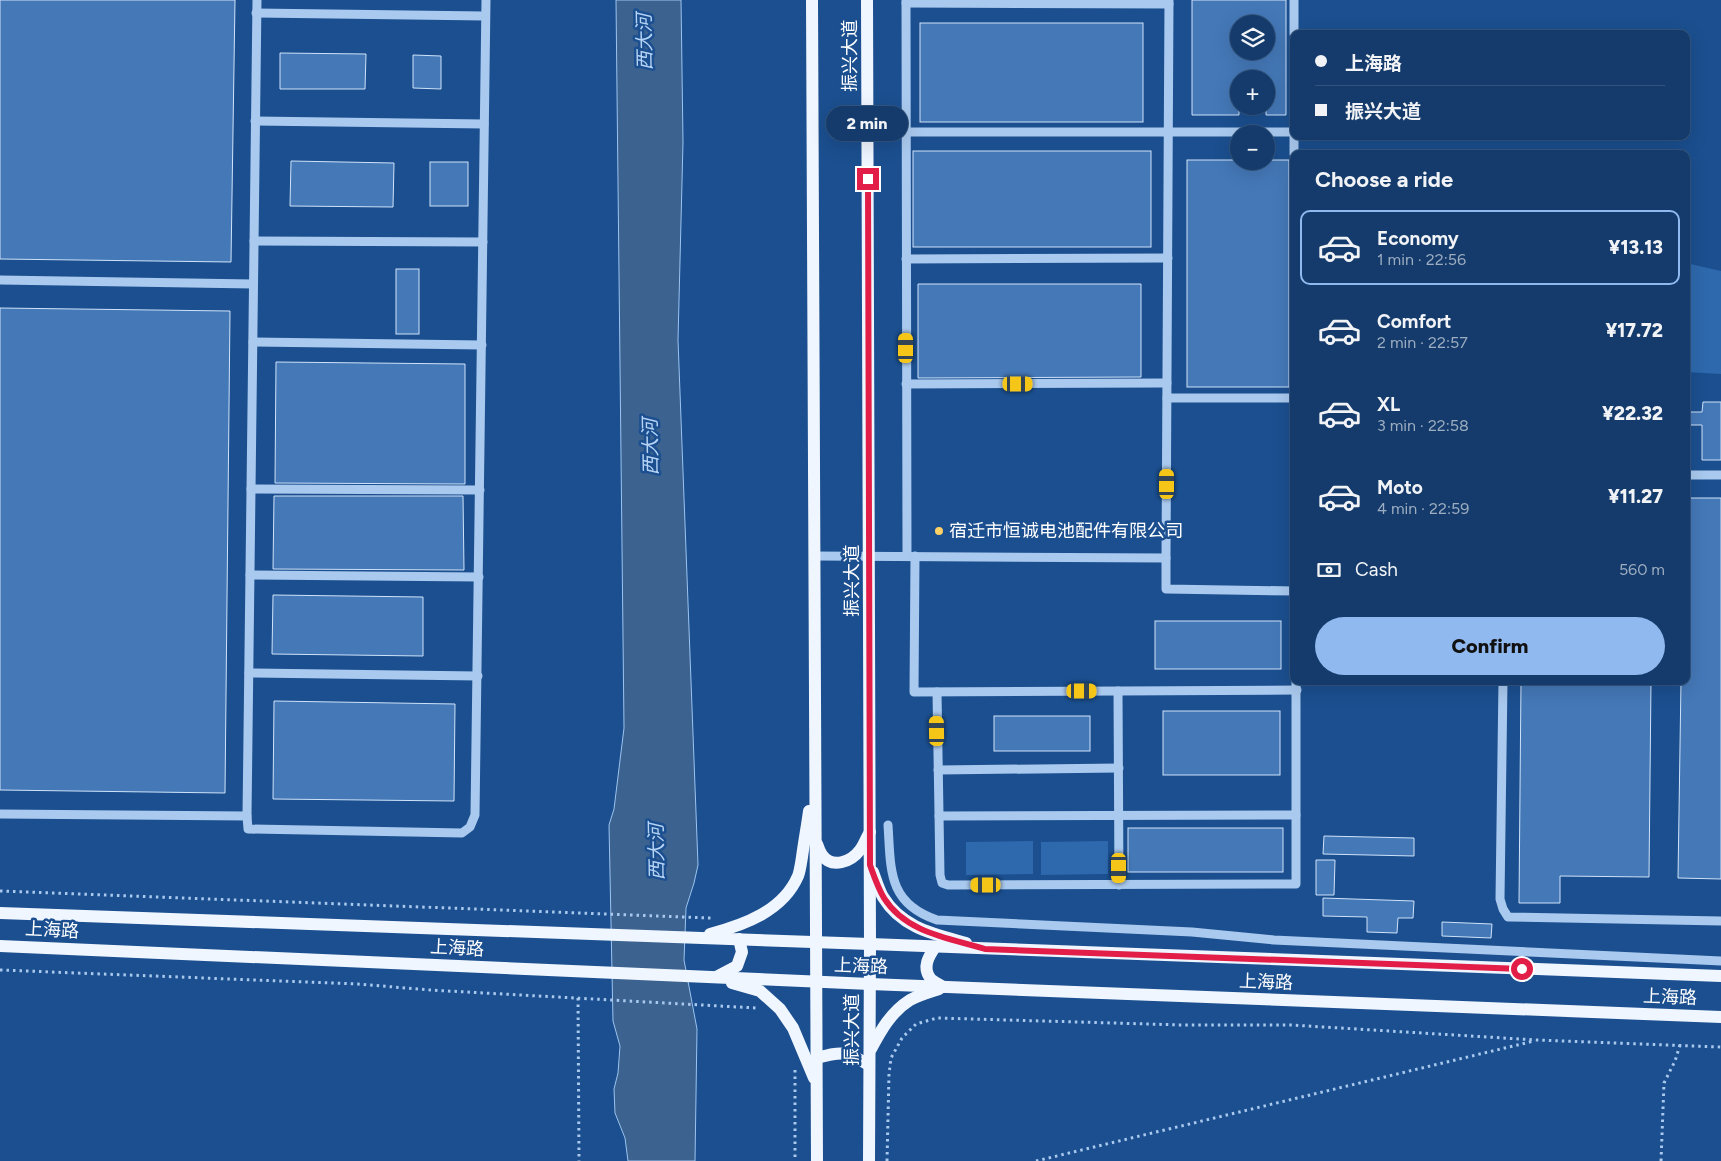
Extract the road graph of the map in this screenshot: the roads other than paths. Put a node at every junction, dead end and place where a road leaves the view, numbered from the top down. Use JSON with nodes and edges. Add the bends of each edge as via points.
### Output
{"nodes":[{"id":1,"x":256,"y":0,"type":"edge"},
{"id":2,"x":486,"y":0,"type":"edge"},
{"id":3,"x":812,"y":0,"type":"edge"},
{"id":4,"x":867,"y":0,"type":"edge"},
{"id":5,"x":1294,"y":0,"type":"edge"},
{"id":6,"x":906,"y":2,"type":"edge"},
{"id":7,"x":1169,"y":2,"type":"edge"},
{"id":8,"x":256,"y":13,"type":"junction"},
{"id":9,"x":485,"y":16,"type":"junction"},
{"id":10,"x":1294,"y":30,"type":"edge"},
{"id":11,"x":255,"y":120,"type":"junction"},
{"id":12,"x":484,"y":124,"type":"junction"},
{"id":13,"x":906,"y":132,"type":"junction"},
{"id":14,"x":1168,"y":132,"type":"junction"},
{"id":15,"x":1290,"y":132,"type":"edge"},
{"id":16,"x":254,"y":240,"type":"junction"},
{"id":17,"x":483,"y":242,"type":"junction"},
{"id":18,"x":1168,"y":258,"type":"junction"},
{"id":19,"x":906,"y":259,"type":"junction"},
{"id":20,"x":0,"y":280,"type":"edge"},
{"id":21,"x":253,"y":284,"type":"junction"},
{"id":22,"x":253,"y":342,"type":"junction"},
{"id":23,"x":482,"y":345,"type":"junction"},
{"id":24,"x":906,"y":384,"type":"junction"},
{"id":25,"x":1167,"y":384,"type":"junction"},
{"id":26,"x":1167,"y":398,"type":"junction"},
{"id":27,"x":1290,"y":398,"type":"edge"},
{"id":28,"x":1690,"y":475,"type":"edge"},
{"id":29,"x":1721,"y":475,"type":"edge"},
{"id":30,"x":251,"y":488,"type":"junction"},
{"id":31,"x":480,"y":490,"type":"junction"},
{"id":32,"x":814,"y":556,"type":"junction"},
{"id":33,"x":869,"y":556,"type":"junction"},
{"id":34,"x":911,"y":556,"type":"junction"},
{"id":35,"x":1166,"y":558,"type":"junction"},
{"id":36,"x":250,"y":575,"type":"junction"},
{"id":37,"x":479,"y":577,"type":"junction"},
{"id":38,"x":1290,"y":591,"type":"edge"},
{"id":39,"x":249,"y":674,"type":"junction"},
{"id":40,"x":478,"y":676,"type":"junction"},
{"id":41,"x":1503,"y":685,"type":"edge"},
{"id":42,"x":1296,"y":686,"type":"edge"},
{"id":43,"x":1118,"y":691,"type":"junction"},
{"id":44,"x":937,"y":692,"type":"junction"},
{"id":45,"x":1119,"y":768,"type":"junction"},
{"id":46,"x":938,"y":770,"type":"junction"},
{"id":47,"x":815,"y":777,"type":"junction"},
{"id":48,"x":0,"y":814,"type":"edge"},
{"id":49,"x":1296,"y":814,"type":"junction"},
{"id":50,"x":247,"y":816,"type":"junction"},
{"id":51,"x":939,"y":816,"type":"junction"},
{"id":52,"x":1119,"y":816,"type":"junction"},
{"id":53,"x":888,"y":825,"type":"dead end"},
{"id":54,"x":870,"y":832,"type":"junction"},
{"id":55,"x":816,"y":842,"type":"junction"},
{"id":56,"x":870,"y":865,"type":"junction"},
{"id":57,"x":1119,"y":885,"type":"junction"},
{"id":58,"x":0,"y":914,"type":"edge"},
{"id":59,"x":1721,"y":921,"type":"edge"},
{"id":60,"x":696,"y":938,"type":"junction"},
{"id":61,"x":739,"y":939,"type":"junction"},
{"id":62,"x":816,"y":942,"type":"junction"},
{"id":63,"x":870,"y":944,"type":"junction"},
{"id":64,"x":0,"y":946,"type":"edge"},
{"id":65,"x":935,"y":947,"type":"junction"},
{"id":66,"x":985,"y":949,"type":"junction"},
{"id":67,"x":1721,"y":961,"type":"edge"},
{"id":68,"x":1721,"y":976,"type":"edge"},
{"id":69,"x":716,"y":977,"type":"junction"},
{"id":70,"x":816,"y":982,"type":"junction"},
{"id":71,"x":870,"y":984,"type":"junction"},
{"id":72,"x":943,"y":987,"type":"junction"},
{"id":73,"x":1721,"y":1017,"type":"edge"},
{"id":74,"x":870,"y":1051,"type":"junction"},
{"id":75,"x":816,"y":1058,"type":"junction"},
{"id":76,"x":870,"y":1065,"type":"junction"},
{"id":77,"x":816,"y":1084,"type":"junction"},
{"id":78,"x":817,"y":1161,"type":"edge"},
{"id":79,"x":869,"y":1161,"type":"edge"}],
"edges":[{"from":1,"to":8,"type":"lane"},
{"from":2,"to":9,"type":"lane"},
{"from":3,"to":32,"type":"main road","name":"振兴大道"},
{"from":4,"to":33,"type":"main road","name":"振兴大道"},
{"from":5,"to":10,"type":"lane"},
{"from":6,"to":7,"type":"lane"},
{"from":6,"to":13,"type":"lane"},
{"from":7,"to":14,"type":"lane"},
{"from":8,"to":9,"type":"lane"},
{"from":8,"to":11,"type":"lane"},
{"from":9,"to":12,"type":"lane"},
{"from":11,"to":12,"type":"lane"},
{"from":11,"to":16,"type":"lane"},
{"from":12,"to":17,"type":"lane"},
{"from":13,"to":14,"type":"lane"},
{"from":13,"to":19,"type":"lane"},
{"from":14,"to":15,"type":"lane"},
{"from":14,"to":18,"type":"lane"},
{"from":16,"to":17,"type":"lane"},
{"from":16,"to":21,"type":"lane"},
{"from":17,"to":23,"type":"lane"},
{"from":18,"to":19,"type":"lane"},
{"from":18,"to":25,"type":"lane"},
{"from":19,"to":24,"type":"lane"},
{"from":20,"to":21,"type":"lane"},
{"from":21,"to":22,"type":"lane"},
{"from":22,"to":23,"type":"lane"},
{"from":22,"to":30,"type":"lane"},
{"from":23,"to":31,"type":"lane"},
{"from":24,"to":25,"type":"lane"},
{"from":24,"to":34,"type":"lane"},
{"from":25,"to":26,"type":"lane"},
{"from":26,"to":27,"type":"lane"},
{"from":26,"to":35,"type":"lane"},
{"from":28,"to":29,"type":"lane"},
{"from":30,"to":31,"type":"lane"},
{"from":30,"to":36,"type":"lane"},
{"from":31,"to":37,"type":"lane"},
{"from":32,"to":33,"type":"lane"},
{"from":32,"to":47,"type":"main road","name":"振兴大道"},
{"from":33,"to":34,"type":"lane"},
{"from":33,"to":54,"type":"main road","name":"振兴大道"},
{"from":34,"to":35,"type":"lane"},
{"from":34,"to":44,"type":"lane","via":[[914,692]]},
{"from":35,"to":38,"type":"lane","via":[[1166,589]]},
{"from":36,"to":37,"type":"lane"},
{"from":36,"to":39,"type":"lane"},
{"from":37,"to":40,"type":"lane"},
{"from":39,"to":40,"type":"lane"},
{"from":39,"to":50,"type":"lane"},
{"from":40,"to":50,"type":"lane","via":[[475,814],[470,827],[462,833],[248,829]]},
{"from":41,"to":59,"type":"lane","via":[[1500,899],[1508,917]]},
{"from":42,"to":43,"type":"lane"},
{"from":42,"to":49,"type":"lane"},
{"from":43,"to":44,"type":"lane"},
{"from":43,"to":45,"type":"lane"},
{"from":44,"to":46,"type":"lane"},
{"from":45,"to":46,"type":"lane"},
{"from":45,"to":52,"type":"lane"},
{"from":46,"to":51,"type":"lane"},
{"from":47,"to":55,"type":"main road","name":"振兴大道"},
{"from":47,"to":60,"type":"main road","via":[[799,876],[788,892],[771,909],[752,920]]},
{"from":48,"to":50,"type":"lane"},
{"from":49,"to":52,"type":"lane"},
{"from":49,"to":57,"type":"lane","via":[[1296,884]]},
{"from":51,"to":52,"type":"lane"},
{"from":51,"to":57,"type":"lane","via":[[940,876],[942,883],[948,886]]},
{"from":52,"to":57,"type":"lane"},
{"from":53,"to":67,"type":"lane","via":[[897,889],[904,902],[937,920]]},
{"from":54,"to":55,"type":"main road","via":[[859,851],[842,863],[822,856]]},
{"from":54,"to":56,"type":"main road","name":"振兴大道"},
{"from":55,"to":62,"type":"main road","name":"振兴大道"},
{"from":56,"to":63,"type":"main road","name":"振兴大道"},
{"from":56,"to":66,"type":"main road","via":[[883,897],[899,916],[922,931]]},
{"from":58,"to":60,"type":"main road","name":"上海路"},
{"from":60,"to":61,"type":"main road","name":"上海路"},
{"from":61,"to":62,"type":"main road","name":"上海路"},
{"from":61,"to":69,"type":"main road","via":[[742,952],[737,966]]},
{"from":62,"to":63,"type":"main road","name":"上海路"},
{"from":62,"to":70,"type":"main road","name":"振兴大道"},
{"from":63,"to":65,"type":"main road","name":"上海路"},
{"from":63,"to":71,"type":"main road","name":"振兴大道"},
{"from":64,"to":69,"type":"main road","name":"上海路"},
{"from":65,"to":66,"type":"main road","name":"上海路"},
{"from":65,"to":72,"type":"main road","via":[[928,958],[927,968],[930,978]]},
{"from":66,"to":68,"type":"main road","name":"上海路"},
{"from":69,"to":70,"type":"main road","name":"上海路"},
{"from":69,"to":77,"type":"main road","via":[[760,991],[780,1010],[793,1028]]},
{"from":70,"to":71,"type":"main road","name":"上海路"},
{"from":70,"to":75,"type":"main road","name":"振兴大道"},
{"from":71,"to":72,"type":"main road","name":"上海路"},
{"from":71,"to":74,"type":"main road","name":"振兴大道"},
{"from":72,"to":73,"type":"main road","name":"上海路"},
{"from":72,"to":74,"type":"main road","via":[[910,1000],[893,1013]]},
{"from":74,"to":76,"type":"main road","name":"振兴大道"},
{"from":75,"to":76,"type":"main road","via":[[840,1052]]},
{"from":75,"to":77,"type":"main road","name":"振兴大道"},
{"from":76,"to":79,"type":"main road","name":"振兴大道"},
{"from":77,"to":78,"type":"main road","name":"振兴大道"}]}
